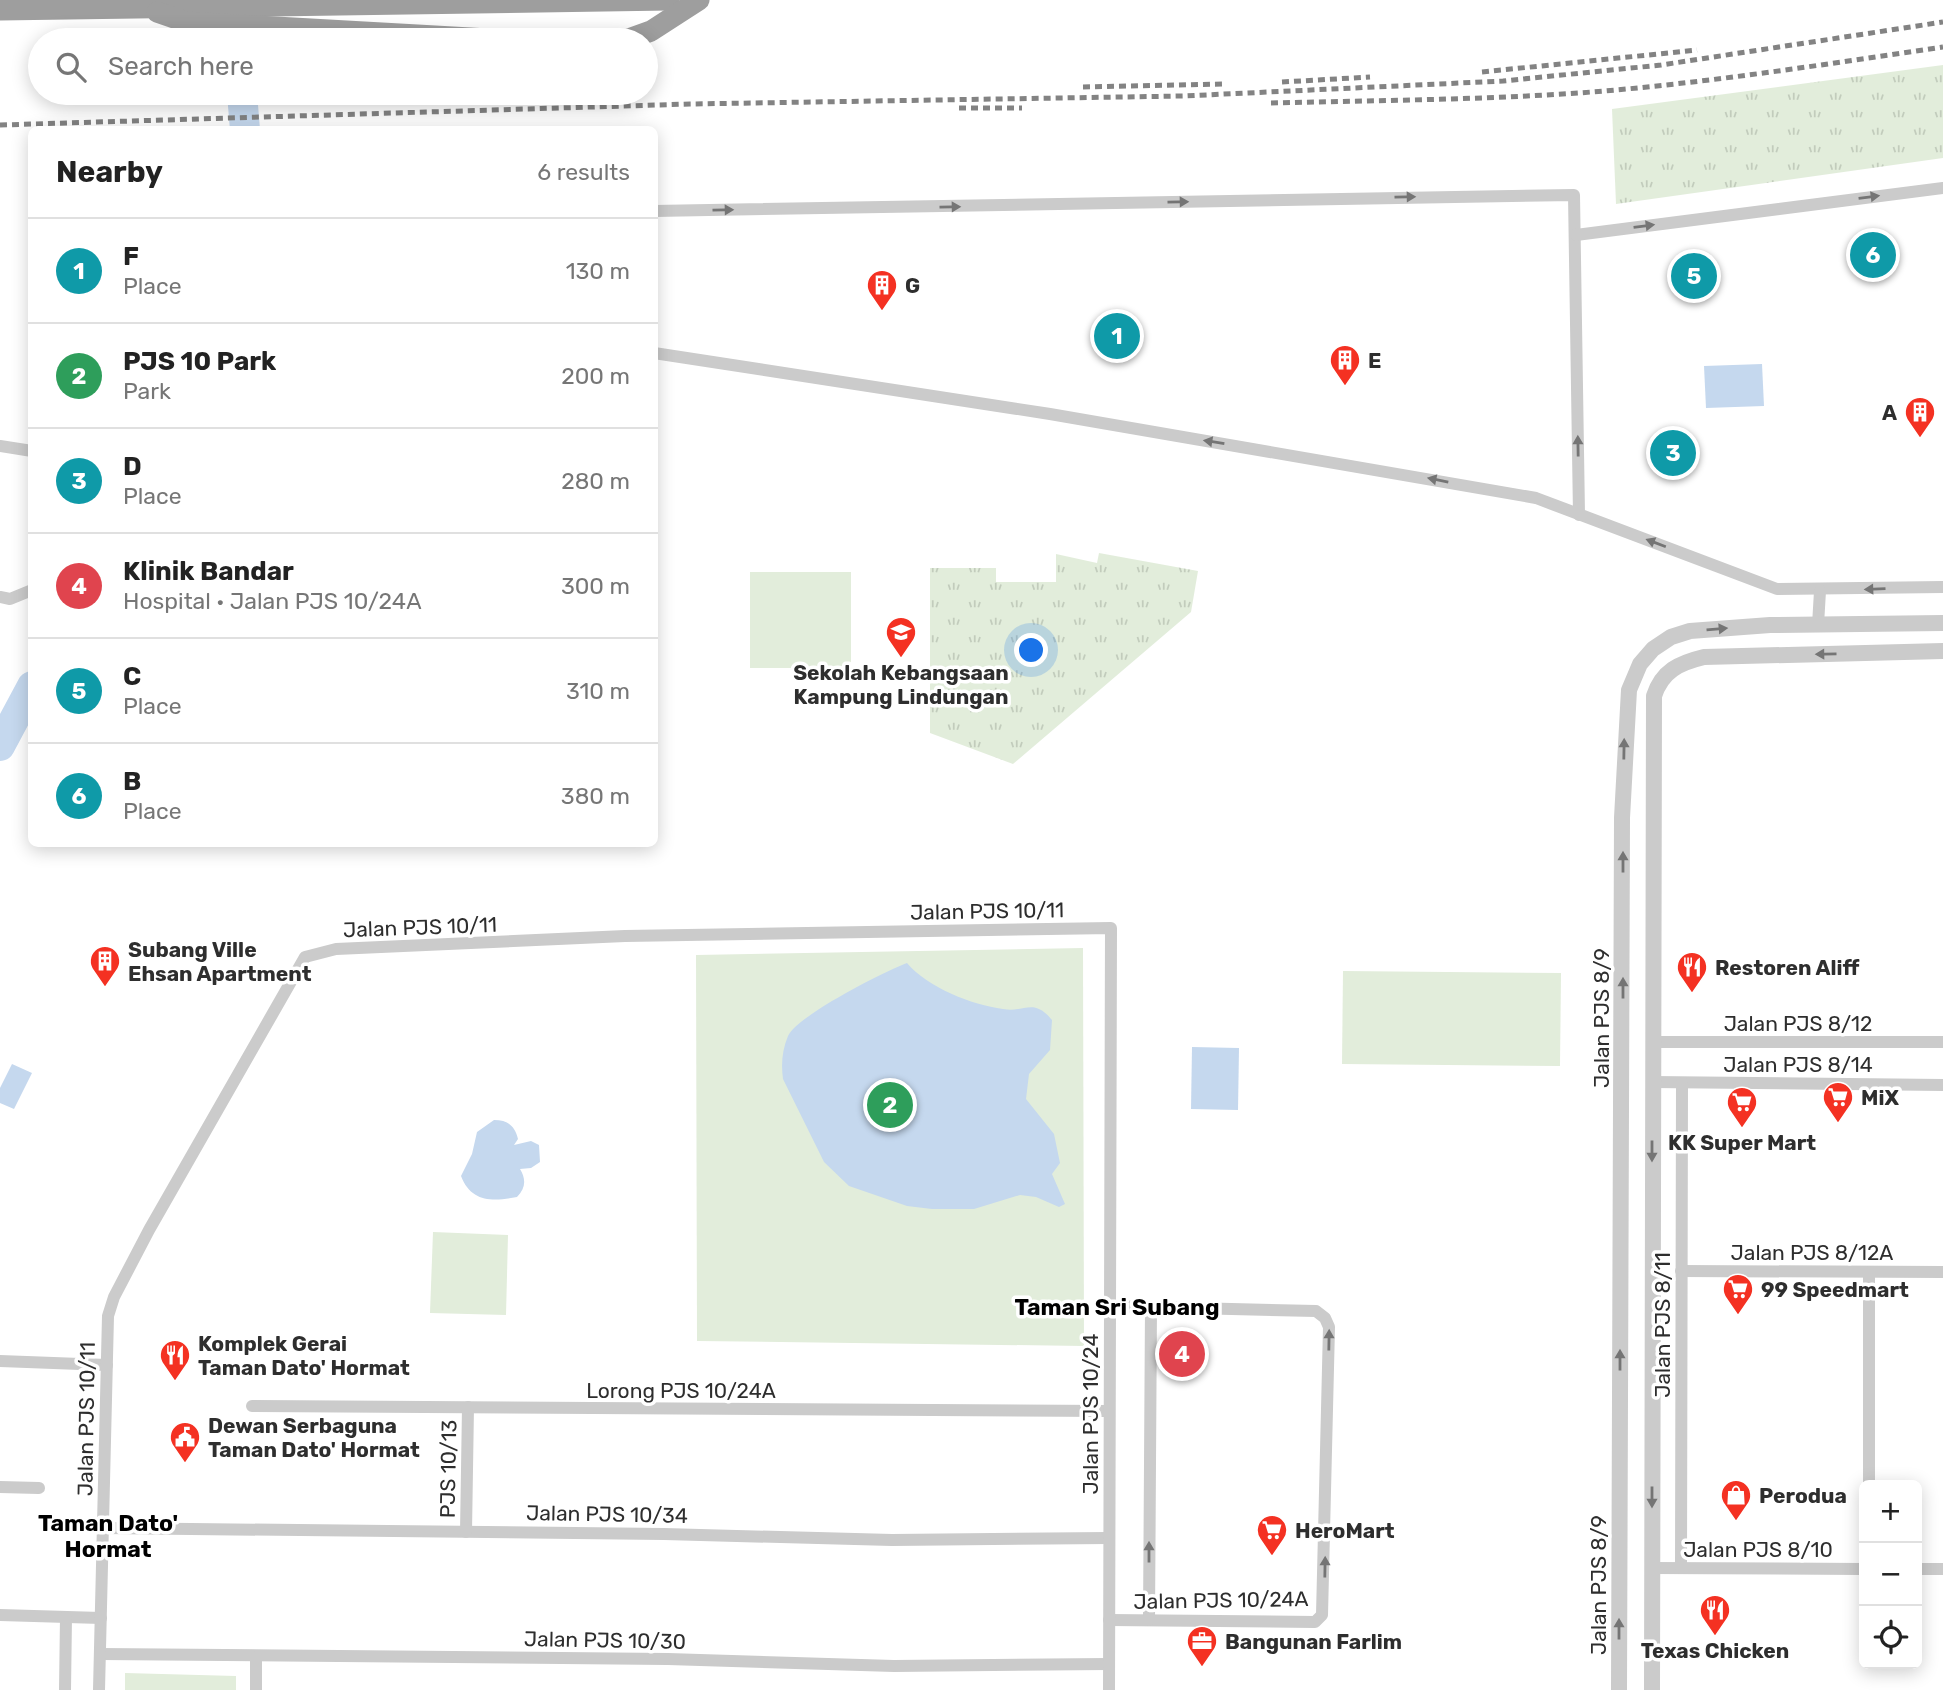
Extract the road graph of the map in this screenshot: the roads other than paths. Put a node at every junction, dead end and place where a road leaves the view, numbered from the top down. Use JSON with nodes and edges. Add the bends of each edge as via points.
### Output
{"nodes":[{"id":1,"x":669,"y":0,"type":"edge"},
{"id":2,"x":699,"y":0,"type":"edge"},
{"id":3,"x":141,"y":6,"type":"junction"},
{"id":4,"x":0,"y":10,"type":"edge"},
{"id":5,"x":292,"y":28,"type":"edge"},
{"id":6,"x":656,"y":28,"type":"edge"},
{"id":7,"x":1943,"y":188,"type":"edge"},
{"id":8,"x":658,"y":211,"type":"edge"},
{"id":9,"x":1576,"y":235,"type":"junction"},
{"id":10,"x":658,"y":353,"type":"edge"},
{"id":11,"x":0,"y":446,"type":"edge"},
{"id":12,"x":28,"y":451,"type":"edge"},
{"id":13,"x":1579,"y":514,"type":"junction"},
{"id":14,"x":1943,"y":587,"type":"edge"},
{"id":15,"x":1820,"y":591,"type":"junction"},
{"id":16,"x":28,"y":593,"type":"edge"},
{"id":17,"x":0,"y":597,"type":"edge"},
{"id":18,"x":1943,"y":623,"type":"edge"},
{"id":19,"x":1818,"y":625,"type":"junction"},
{"id":20,"x":1943,"y":651,"type":"edge"},
{"id":21,"x":1665,"y":674,"type":"junction"},
{"id":22,"x":1633,"y":676,"type":"junction"},
{"id":23,"x":1623,"y":906,"type":"junction"},
{"id":24,"x":1655,"y":906,"type":"junction"},
{"id":25,"x":1111,"y":929,"type":"joint"},
{"id":26,"x":1652,"y":1042,"type":"junction"},
{"id":27,"x":1943,"y":1042,"type":"edge"},
{"id":28,"x":1652,"y":1082,"type":"junction"},
{"id":29,"x":1682,"y":1083,"type":"junction"},
{"id":30,"x":1943,"y":1085,"type":"edge"},
{"id":31,"x":1681,"y":1271,"type":"junction"},
{"id":32,"x":1870,"y":1272,"type":"junction"},
{"id":33,"x":1943,"y":1272,"type":"edge"},
{"id":34,"x":1110,"y":1306,"type":"junction"},
{"id":35,"x":1151,"y":1307,"type":"junction"},
{"id":36,"x":0,"y":1362,"type":"edge"},
{"id":37,"x":107,"y":1365,"type":"junction"},
{"id":38,"x":252,"y":1406,"type":"dead end"},
{"id":39,"x":468,"y":1407,"type":"junction"},
{"id":40,"x":1110,"y":1411,"type":"junction"},
{"id":41,"x":1869,"y":1480,"type":"edge"},
{"id":42,"x":0,"y":1487,"type":"edge"},
{"id":43,"x":38,"y":1488,"type":"dead end"},
{"id":44,"x":103,"y":1528,"type":"junction"},
{"id":45,"x":466,"y":1532,"type":"junction"},
{"id":46,"x":1109,"y":1538,"type":"junction"},
{"id":47,"x":1651,"y":1568,"type":"junction"},
{"id":48,"x":1681,"y":1568,"type":"junction"},
{"id":49,"x":1859,"y":1569,"type":"edge"},
{"id":50,"x":1922,"y":1569,"type":"edge"},
{"id":51,"x":1943,"y":1569,"type":"edge"},
{"id":52,"x":0,"y":1615,"type":"edge"},
{"id":53,"x":66,"y":1617,"type":"junction"},
{"id":54,"x":101,"y":1618,"type":"junction"},
{"id":55,"x":1109,"y":1620,"type":"junction"},
{"id":56,"x":1149,"y":1620,"type":"junction"},
{"id":57,"x":100,"y":1654,"type":"junction"},
{"id":58,"x":256,"y":1657,"type":"junction"},
{"id":59,"x":1109,"y":1664,"type":"junction"},
{"id":60,"x":65,"y":1690,"type":"edge"},
{"id":61,"x":99,"y":1690,"type":"edge"},
{"id":62,"x":256,"y":1690,"type":"edge"},
{"id":63,"x":1108,"y":1690,"type":"edge"},
{"id":64,"x":1619,"y":1690,"type":"edge"},
{"id":65,"x":1651,"y":1690,"type":"edge"}],
"edges":[{"from":1,"to":3,"type":"highway"},
{"from":2,"to":6,"type":"highway"},
{"from":3,"to":4,"type":"highway"},
{"from":3,"to":5,"type":"highway","via":[[186,22]]},
{"from":9,"to":7,"type":"street","one_way":true},
{"from":8,"to":9,"type":"street","one_way":true,"via":[[1574,195]]},
{"from":13,"to":9,"type":"street","one_way":true},
{"from":13,"to":10,"type":"street","one_way":true,"via":[[1536,498],[1399,472]]},
{"from":11,"to":12,"type":"street"},
{"from":15,"to":13,"type":"street","one_way":true,"via":[[1777,589]]},
{"from":14,"to":15,"type":"street","one_way":true},
{"from":15,"to":19,"type":"street"},
{"from":16,"to":17,"type":"street"},
{"from":18,"to":19,"type":"street","name":"Jalan PJS 8/9"},
{"from":22,"to":19,"type":"street","name":"Jalan PJS 8/9","one_way":true,"via":[[1653,649],[1690,631]]},
{"from":20,"to":21,"type":"street","one_way":true,"via":[[1704,657],[1683,662]]},
{"from":21,"to":22,"type":"street"},
{"from":21,"to":24,"type":"street","via":[[1654,696]]},
{"from":23,"to":22,"type":"street","name":"Jalan PJS 8/9","one_way":true,"via":[[1625,713]]},
{"from":23,"to":24,"type":"street"},
{"from":64,"to":23,"type":"street","name":"Jalan PJS 8/9","one_way":true},
{"from":24,"to":26,"type":"street"},
{"from":25,"to":34,"type":"street","name":"Jalan PJS 10/24"},
{"from":25,"to":37,"type":"street","name":"Jalan PJS 10/11","via":[[625,936],[336,949],[305,957],[114,1297],[108,1316]]},
{"from":26,"to":27,"type":"street","name":"Jalan PJS 8/12"},
{"from":26,"to":28,"type":"street"},
{"from":28,"to":29,"type":"street","name":"Jalan PJS 8/14"},
{"from":28,"to":47,"type":"street","one_way":true},
{"from":29,"to":30,"type":"street","name":"Jalan PJS 8/14"},
{"from":29,"to":31,"type":"street","name":"Jalan PJS 8/11"},
{"from":31,"to":32,"type":"street","name":"Jalan PJS 8/12A"},
{"from":31,"to":48,"type":"street","name":"Jalan PJS 8/11"},
{"from":32,"to":33,"type":"street","name":"Jalan PJS 8/12A"},
{"from":32,"to":41,"type":"street"},
{"from":34,"to":35,"type":"street","name":"Jalan PJS 10/24A"},
{"from":34,"to":40,"type":"street","name":"Jalan PJS 10/24"},
{"from":56,"to":35,"type":"street","one_way":true},
{"from":56,"to":35,"type":"street","name":"Jalan PJS 10/24A","one_way":true,"via":[[1315,1622],[1322,1615],[1329,1327],[1316,1311]]},
{"from":36,"to":37,"type":"street"},
{"from":37,"to":44,"type":"street","name":"Jalan PJS 10/11"},
{"from":38,"to":39,"type":"street","name":"Lorong PJS 10/24A"},
{"from":39,"to":40,"type":"street","name":"Lorong PJS 10/24A"},
{"from":39,"to":45,"type":"street","name":"PJS 10/13"},
{"from":40,"to":46,"type":"street","name":"Jalan PJS 10/24"},
{"from":42,"to":43,"type":"street"},
{"from":44,"to":45,"type":"street","name":"Jalan PJS 10/34"},
{"from":44,"to":54,"type":"street","name":"Jalan PJS 10/11"},
{"from":45,"to":46,"type":"street","name":"Jalan PJS 10/34","via":[[892,1540]]},
{"from":46,"to":55,"type":"street","name":"Jalan PJS 10/24"},
{"from":47,"to":48,"type":"street","name":"Jalan PJS 8/10"},
{"from":47,"to":65,"type":"street"},
{"from":48,"to":49,"type":"street","name":"Jalan PJS 8/10"},
{"from":50,"to":51,"type":"street"},
{"from":52,"to":53,"type":"street"},
{"from":53,"to":54,"type":"street"},
{"from":53,"to":60,"type":"street"},
{"from":54,"to":57,"type":"street","name":"Jalan PJS 10/11"},
{"from":55,"to":56,"type":"street","name":"Jalan PJS 10/24A"},
{"from":55,"to":59,"type":"street","name":"Jalan PJS 10/24"},
{"from":57,"to":58,"type":"street","name":"Jalan PJS 10/30"},
{"from":57,"to":61,"type":"street","name":"Jalan PJS 10/11"},
{"from":58,"to":59,"type":"street","name":"Jalan PJS 10/30","via":[[668,1659],[894,1666]]},
{"from":58,"to":62,"type":"street"},
{"from":59,"to":63,"type":"street","name":"Jalan PJS 10/24"}]}
